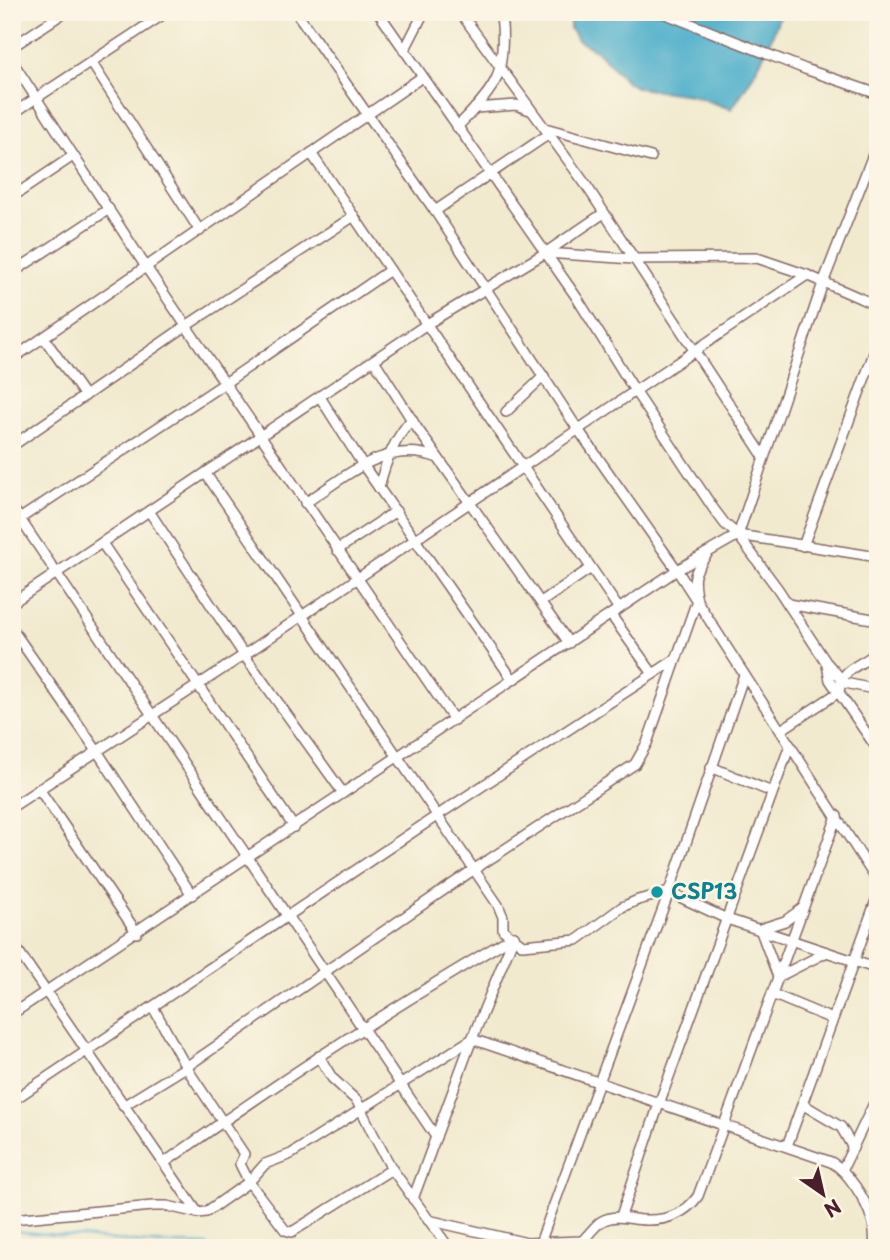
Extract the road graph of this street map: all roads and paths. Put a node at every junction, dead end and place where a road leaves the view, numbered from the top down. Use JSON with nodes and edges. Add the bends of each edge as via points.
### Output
{"nodes":[{"id":1,"x":65,"y":12,"type":"edge"},
{"id":2,"x":167,"y":12,"type":"edge"},
{"id":3,"x":296,"y":12,"type":"edge"},
{"id":4,"x":378,"y":12,"type":"edge"},
{"id":5,"x":424,"y":12,"type":"edge"},
{"id":6,"x":460,"y":12,"type":"edge"},
{"id":7,"x":500,"y":12,"type":"edge"},
{"id":8,"x":661,"y":12,"type":"edge"},
{"id":9,"x":12,"y":47,"type":"edge"},
{"id":10,"x":404,"y":51,"type":"junction"},
{"id":11,"x":12,"y":61,"type":"edge"},
{"id":12,"x":91,"y":62,"type":"junction"},
{"id":13,"x":499,"y":65,"type":"junction"},
{"id":14,"x":422,"y":77,"type":"junction"},
{"id":15,"x":878,"y":94,"type":"edge"},
{"id":16,"x":36,"y":98,"type":"junction"},
{"id":17,"x":475,"y":108,"type":"junction"},
{"id":18,"x":532,"y":110,"type":"junction"},
{"id":19,"x":12,"y":114,"type":"edge"},
{"id":20,"x":367,"y":114,"type":"junction"},
{"id":21,"x":457,"y":127,"type":"junction"},
{"id":22,"x":547,"y":131,"type":"junction"},
{"id":23,"x":878,"y":142,"type":"edge"},
{"id":24,"x":311,"y":153,"type":"junction"},
{"id":25,"x":73,"y":156,"type":"junction"},
{"id":26,"x":651,"y":157,"type":"dead end"},
{"id":27,"x":491,"y":174,"type":"junction"},
{"id":28,"x":12,"y":197,"type":"edge"},
{"id":29,"x":109,"y":209,"type":"junction"},
{"id":30,"x":435,"y":211,"type":"junction"},
{"id":31,"x":604,"y":213,"type":"junction"},
{"id":32,"x":354,"y":216,"type":"junction"},
{"id":33,"x":200,"y":230,"type":"junction"},
{"id":34,"x":545,"y":253,"type":"junction"},
{"id":35,"x":633,"y":259,"type":"junction"},
{"id":36,"x":146,"y":267,"type":"junction"},
{"id":37,"x":390,"y":270,"type":"junction"},
{"id":38,"x":12,"y":273,"type":"edge"},
{"id":39,"x":807,"y":275,"type":"junction"},
{"id":40,"x":823,"y":283,"type":"junction"},
{"id":41,"x":486,"y":287,"type":"junction"},
{"id":42,"x":878,"y":306,"type":"edge"},
{"id":43,"x":427,"y":324,"type":"junction"},
{"id":44,"x":186,"y":326,"type":"junction"},
{"id":45,"x":44,"y":338,"type":"junction"},
{"id":46,"x":878,"y":342,"type":"edge"},
{"id":47,"x":695,"y":352,"type":"junction"},
{"id":48,"x":12,"y":359,"type":"edge"},
{"id":49,"x":374,"y":360,"type":"junction"},
{"id":50,"x":544,"y":376,"type":"junction"},
{"id":51,"x":225,"y":383,"type":"junction"},
{"id":52,"x":635,"y":391,"type":"junction"},
{"id":53,"x":85,"y":397,"type":"junction"},
{"id":54,"x":320,"y":397,"type":"junction"},
{"id":55,"x":506,"y":412,"type":"dead end"},
{"id":56,"x":412,"y":419,"type":"junction"},
{"id":57,"x":577,"y":428,"type":"junction"},
{"id":58,"x":261,"y":437,"type":"junction"},
{"id":59,"x":12,"y":446,"type":"edge"},
{"id":60,"x":390,"y":453,"type":"junction"},
{"id":61,"x":764,"y":457,"type":"junction"},
{"id":62,"x":439,"y":458,"type":"junction"},
{"id":63,"x":363,"y":465,"type":"junction"},
{"id":64,"x":523,"y":465,"type":"junction"},
{"id":65,"x":206,"y":474,"type":"junction"},
{"id":66,"x":379,"y":488,"type":"junction"},
{"id":67,"x":471,"y":501,"type":"junction"},
{"id":68,"x":305,"y":503,"type":"junction"},
{"id":69,"x":12,"y":507,"type":"edge"},
{"id":70,"x":149,"y":511,"type":"junction"},
{"id":71,"x":396,"y":511,"type":"junction"},
{"id":72,"x":16,"y":522,"type":"edge"},
{"id":73,"x":738,"y":535,"type":"junction"},
{"id":74,"x":415,"y":539,"type":"junction"},
{"id":75,"x":102,"y":543,"type":"junction"},
{"id":76,"x":803,"y":545,"type":"junction"},
{"id":77,"x":337,"y":550,"type":"junction"},
{"id":78,"x":709,"y":551,"type":"junction"},
{"id":79,"x":878,"y":557,"type":"edge"},
{"id":80,"x":591,"y":568,"type":"junction"},
{"id":81,"x":677,"y":570,"type":"junction"},
{"id":82,"x":56,"y":573,"type":"junction"},
{"id":83,"x":357,"y":579,"type":"junction"},
{"id":84,"x":697,"y":600,"type":"junction"},
{"id":85,"x":541,"y":602,"type":"junction"},
{"id":86,"x":12,"y":603,"type":"edge"},
{"id":87,"x":788,"y":604,"type":"junction"},
{"id":88,"x":615,"y":612,"type":"junction"},
{"id":89,"x":301,"y":616,"type":"junction"},
{"id":90,"x":878,"y":620,"type":"edge"},
{"id":91,"x":12,"y":629,"type":"edge"},
{"id":92,"x":569,"y":643,"type":"junction"},
{"id":93,"x":878,"y":651,"type":"edge"},
{"id":94,"x":244,"y":655,"type":"junction"},
{"id":95,"x":676,"y":659,"type":"junction"},
{"id":96,"x":827,"y":662,"type":"junction"},
{"id":97,"x":653,"y":674,"type":"junction"},
{"id":98,"x":744,"y":674,"type":"junction"},
{"id":99,"x":840,"y":678,"type":"junction"},
{"id":100,"x":513,"y":680,"type":"junction"},
{"id":101,"x":198,"y":684,"type":"junction"},
{"id":102,"x":878,"y":690,"type":"edge"},
{"id":103,"x":839,"y":692,"type":"junction"},
{"id":104,"x":153,"y":713,"type":"junction"},
{"id":105,"x":454,"y":720,"type":"junction"},
{"id":106,"x":781,"y":730,"type":"junction"},
{"id":107,"x":790,"y":745,"type":"junction"},
{"id":108,"x":878,"y":750,"type":"edge"},
{"id":109,"x":97,"y":751,"type":"junction"},
{"id":110,"x":397,"y":757,"type":"junction"},
{"id":111,"x":711,"y":767,"type":"junction"},
{"id":112,"x":39,"y":789,"type":"junction"},
{"id":113,"x":772,"y":792,"type":"junction"},
{"id":114,"x":343,"y":793,"type":"junction"},
{"id":115,"x":12,"y":807,"type":"edge"},
{"id":116,"x":438,"y":815,"type":"junction"},
{"id":117,"x":837,"y":817,"type":"junction"},
{"id":118,"x":293,"y":827,"type":"junction"},
{"id":119,"x":248,"y":858,"type":"junction"},
{"id":120,"x":474,"y":870,"type":"junction"},
{"id":121,"x":878,"y":882,"type":"edge"},
{"id":122,"x":668,"y":892,"type":"junction"},
{"id":123,"x":192,"y":895,"type":"junction"},
{"id":124,"x":878,"y":895,"type":"edge"},
{"id":125,"x":804,"y":906,"type":"junction"},
{"id":126,"x":287,"y":918,"type":"junction"},
{"id":127,"x":727,"y":919,"type":"junction"},
{"id":128,"x":760,"y":929,"type":"junction"},
{"id":129,"x":137,"y":933,"type":"junction"},
{"id":130,"x":514,"y":936,"type":"junction"},
{"id":131,"x":792,"y":940,"type":"junction"},
{"id":132,"x":12,"y":942,"type":"edge"},
{"id":133,"x":827,"y":951,"type":"junction"},
{"id":134,"x":854,"y":960,"type":"junction"},
{"id":135,"x":878,"y":969,"type":"edge"},
{"id":136,"x":325,"y":973,"type":"junction"},
{"id":137,"x":778,"y":977,"type":"junction"},
{"id":138,"x":46,"y":992,"type":"junction"},
{"id":139,"x":772,"y":994,"type":"junction"},
{"id":140,"x":153,"y":1007,"type":"junction"},
{"id":141,"x":12,"y":1014,"type":"edge"},
{"id":142,"x":832,"y":1019,"type":"junction"},
{"id":143,"x":364,"y":1027,"type":"junction"},
{"id":144,"x":472,"y":1039,"type":"junction"},
{"id":145,"x":87,"y":1051,"type":"junction"},
{"id":146,"x":319,"y":1056,"type":"junction"},
{"id":147,"x":186,"y":1067,"type":"junction"},
{"id":148,"x":599,"y":1083,"type":"junction"},
{"id":149,"x":401,"y":1084,"type":"junction"},
{"id":150,"x":878,"y":1096,"type":"edge"},
{"id":151,"x":12,"y":1101,"type":"edge"},
{"id":152,"x":659,"y":1104,"type":"junction"},
{"id":153,"x":802,"y":1104,"type":"junction"},
{"id":154,"x":123,"y":1106,"type":"junction"},
{"id":155,"x":362,"y":1109,"type":"junction"},
{"id":156,"x":222,"y":1121,"type":"junction"},
{"id":157,"x":724,"y":1126,"type":"junction"},
{"id":158,"x":436,"y":1137,"type":"junction"},
{"id":159,"x":787,"y":1146,"type":"junction"},
{"id":160,"x":853,"y":1148,"type":"junction"},
{"id":161,"x":164,"y":1163,"type":"junction"},
{"id":162,"x":843,"y":1168,"type":"junction"},
{"id":163,"x":392,"y":1169,"type":"junction"},
{"id":164,"x":249,"y":1182,"type":"junction"},
{"id":165,"x":413,"y":1199,"type":"junction"},
{"id":166,"x":198,"y":1213,"type":"junction"},
{"id":167,"x":621,"y":1216,"type":"junction"},
{"id":168,"x":12,"y":1219,"type":"edge"},
{"id":169,"x":428,"y":1220,"type":"junction"},
{"id":170,"x":540,"y":1242,"type":"junction"},
{"id":171,"x":449,"y":1248,"type":"edge"},
{"id":172,"x":875,"y":1248,"type":"edge"}],
"edges":[{"from":1,"to":9,"type":"street"},
{"from":2,"to":12,"type":"street"},
{"from":3,"to":20,"type":"street"},
{"from":4,"to":10,"type":"street"},
{"from":5,"to":10,"type":"street"},
{"from":6,"to":13,"type":"street"},
{"from":7,"to":13,"type":"street"},
{"from":8,"to":15,"type":"street"},
{"from":10,"to":14,"type":"street"},
{"from":11,"to":16,"type":"street"},
{"from":12,"to":16,"type":"street"},
{"from":12,"to":33,"type":"street"},
{"from":13,"to":17,"type":"street","via":[[498,75]]},
{"from":13,"to":18,"type":"street"},
{"from":14,"to":20,"type":"street"},
{"from":14,"to":21,"type":"street"},
{"from":16,"to":19,"type":"street"},
{"from":16,"to":25,"type":"street"},
{"from":17,"to":18,"type":"street","via":[[516,104]]},
{"from":17,"to":21,"type":"street"},
{"from":18,"to":22,"type":"street"},
{"from":20,"to":24,"type":"street"},
{"from":20,"to":30,"type":"street"},
{"from":21,"to":27,"type":"street"},
{"from":22,"to":26,"type":"street"},
{"from":22,"to":27,"type":"street"},
{"from":22,"to":31,"type":"street"},
{"from":23,"to":40,"type":"street"},
{"from":24,"to":32,"type":"street"},
{"from":24,"to":33,"type":"street"},
{"from":25,"to":28,"type":"street"},
{"from":25,"to":29,"type":"street"},
{"from":27,"to":30,"type":"street"},
{"from":27,"to":34,"type":"street"},
{"from":29,"to":36,"type":"street"},
{"from":29,"to":38,"type":"street"},
{"from":30,"to":41,"type":"street"},
{"from":31,"to":34,"type":"street"},
{"from":31,"to":35,"type":"street"},
{"from":32,"to":37,"type":"street"},
{"from":32,"to":44,"type":"street"},
{"from":33,"to":36,"type":"street"},
{"from":34,"to":35,"type":"street"},
{"from":34,"to":41,"type":"street"},
{"from":34,"to":52,"type":"street"},
{"from":35,"to":39,"type":"street","via":[[757,258]]},
{"from":35,"to":47,"type":"street"},
{"from":36,"to":44,"type":"street"},
{"from":36,"to":45,"type":"street"},
{"from":37,"to":43,"type":"street"},
{"from":37,"to":51,"type":"street"},
{"from":39,"to":40,"type":"street"},
{"from":39,"to":47,"type":"street"},
{"from":40,"to":42,"type":"street"},
{"from":40,"to":61,"type":"street"},
{"from":41,"to":43,"type":"street"},
{"from":41,"to":50,"type":"street"},
{"from":43,"to":49,"type":"street"},
{"from":43,"to":64,"type":"street"},
{"from":44,"to":51,"type":"street"},
{"from":44,"to":53,"type":"street"},
{"from":45,"to":48,"type":"street"},
{"from":45,"to":53,"type":"street"},
{"from":46,"to":76,"type":"street"},
{"from":47,"to":52,"type":"street"},
{"from":47,"to":61,"type":"street"},
{"from":49,"to":54,"type":"street"},
{"from":49,"to":56,"type":"street"},
{"from":50,"to":55,"type":"street"},
{"from":50,"to":57,"type":"street"},
{"from":51,"to":58,"type":"street"},
{"from":51,"to":72,"type":"street"},
{"from":52,"to":57,"type":"street"},
{"from":52,"to":73,"type":"street","via":[[713,508]]},
{"from":53,"to":59,"type":"street"},
{"from":54,"to":58,"type":"street"},
{"from":54,"to":63,"type":"street"},
{"from":56,"to":60,"type":"street"},
{"from":56,"to":62,"type":"street"},
{"from":57,"to":64,"type":"street"},
{"from":57,"to":81,"type":"street"},
{"from":58,"to":65,"type":"street"},
{"from":58,"to":68,"type":"street"},
{"from":60,"to":62,"type":"street","via":[[421,451]]},
{"from":60,"to":63,"type":"street"},
{"from":60,"to":66,"type":"street"},
{"from":61,"to":73,"type":"street"},
{"from":62,"to":67,"type":"street"},
{"from":63,"to":66,"type":"street"},
{"from":63,"to":68,"type":"street"},
{"from":64,"to":67,"type":"street"},
{"from":64,"to":80,"type":"street"},
{"from":65,"to":70,"type":"street"},
{"from":65,"to":89,"type":"street"},
{"from":66,"to":71,"type":"street"},
{"from":67,"to":74,"type":"street"},
{"from":67,"to":85,"type":"street"},
{"from":68,"to":77,"type":"street"},
{"from":69,"to":72,"type":"street"},
{"from":70,"to":75,"type":"street"},
{"from":70,"to":94,"type":"street"},
{"from":71,"to":74,"type":"street"},
{"from":71,"to":77,"type":"street"},
{"from":72,"to":82,"type":"street"},
{"from":73,"to":76,"type":"street"},
{"from":73,"to":78,"type":"street"},
{"from":73,"to":87,"type":"street"},
{"from":74,"to":83,"type":"street"},
{"from":74,"to":100,"type":"street"},
{"from":75,"to":82,"type":"street"},
{"from":75,"to":101,"type":"street"},
{"from":76,"to":79,"type":"street"},
{"from":77,"to":83,"type":"street"},
{"from":78,"to":81,"type":"street"},
{"from":78,"to":84,"type":"street","via":[[696,569]]},
{"from":80,"to":85,"type":"street"},
{"from":80,"to":88,"type":"street"},
{"from":81,"to":84,"type":"street"},
{"from":81,"to":88,"type":"street"},
{"from":82,"to":86,"type":"street"},
{"from":82,"to":104,"type":"street"},
{"from":83,"to":89,"type":"street"},
{"from":83,"to":105,"type":"street"},
{"from":84,"to":95,"type":"street"},
{"from":84,"to":98,"type":"street"},
{"from":85,"to":92,"type":"street"},
{"from":87,"to":90,"type":"street"},
{"from":87,"to":96,"type":"street"},
{"from":88,"to":92,"type":"street"},
{"from":88,"to":97,"type":"street"},
{"from":89,"to":94,"type":"street"},
{"from":89,"to":110,"type":"street"},
{"from":91,"to":109,"type":"street"},
{"from":92,"to":100,"type":"street"},
{"from":93,"to":99,"type":"street"},
{"from":94,"to":101,"type":"street"},
{"from":94,"to":114,"type":"street"},
{"from":95,"to":97,"type":"street"},
{"from":95,"to":120,"type":"street","via":[[647,743],[635,764]]},
{"from":96,"to":99,"type":"street"},
{"from":96,"to":103,"type":"street","via":[[830,680]]},
{"from":97,"to":116,"type":"street"},
{"from":98,"to":106,"type":"street"},
{"from":98,"to":111,"type":"street"},
{"from":99,"to":102,"type":"street"},
{"from":99,"to":103,"type":"street"},
{"from":100,"to":105,"type":"street"},
{"from":101,"to":104,"type":"street"},
{"from":101,"to":118,"type":"street"},
{"from":103,"to":106,"type":"street"},
{"from":103,"to":108,"type":"street"},
{"from":104,"to":109,"type":"street"},
{"from":104,"to":119,"type":"street"},
{"from":105,"to":110,"type":"street"},
{"from":106,"to":107,"type":"street"},
{"from":107,"to":113,"type":"street"},
{"from":107,"to":117,"type":"street"},
{"from":109,"to":112,"type":"street"},
{"from":109,"to":123,"type":"street"},
{"from":110,"to":114,"type":"street"},
{"from":110,"to":116,"type":"street"},
{"from":111,"to":113,"type":"street"},
{"from":111,"to":122,"type":"street"},
{"from":112,"to":115,"type":"street"},
{"from":112,"to":129,"type":"street"},
{"from":113,"to":127,"type":"street"},
{"from":114,"to":118,"type":"street"},
{"from":116,"to":120,"type":"street"},
{"from":116,"to":126,"type":"street"},
{"from":117,"to":121,"type":"street"},
{"from":117,"to":125,"type":"street"},
{"from":118,"to":119,"type":"street"},
{"from":119,"to":123,"type":"street"},
{"from":119,"to":126,"type":"street"},
{"from":120,"to":130,"type":"street","via":[[498,905],[503,930]]},
{"from":120,"to":136,"type":"street"},
{"from":122,"to":127,"type":"street"},
{"from":122,"to":130,"type":"street","via":[[622,907],[577,940],[523,945]]},
{"from":122,"to":148,"type":"street"},
{"from":123,"to":129,"type":"street"},
{"from":124,"to":134,"type":"street"},
{"from":125,"to":128,"type":"street","via":[[785,921]]},
{"from":125,"to":131,"type":"street"},
{"from":126,"to":136,"type":"street"},
{"from":126,"to":140,"type":"street"},
{"from":127,"to":128,"type":"street"},
{"from":127,"to":152,"type":"street"},
{"from":128,"to":131,"type":"street"},
{"from":128,"to":137,"type":"street"},
{"from":129,"to":138,"type":"street"},
{"from":130,"to":143,"type":"street"},
{"from":130,"to":144,"type":"street"},
{"from":131,"to":133,"type":"street"},
{"from":131,"to":137,"type":"street"},
{"from":132,"to":138,"type":"street"},
{"from":133,"to":134,"type":"street"},
{"from":133,"to":137,"type":"street"},
{"from":134,"to":135,"type":"street"},
{"from":134,"to":142,"type":"street"},
{"from":136,"to":143,"type":"street"},
{"from":136,"to":147,"type":"street"},
{"from":137,"to":139,"type":"street"},
{"from":138,"to":141,"type":"street"},
{"from":138,"to":145,"type":"street"},
{"from":139,"to":142,"type":"street"},
{"from":139,"to":157,"type":"street"},
{"from":140,"to":145,"type":"street"},
{"from":140,"to":147,"type":"street"},
{"from":142,"to":153,"type":"street"},
{"from":143,"to":146,"type":"street"},
{"from":143,"to":149,"type":"street"},
{"from":144,"to":148,"type":"street"},
{"from":144,"to":149,"type":"street"},
{"from":144,"to":158,"type":"street"},
{"from":145,"to":151,"type":"street"},
{"from":145,"to":154,"type":"street"},
{"from":146,"to":155,"type":"street","via":[[332,1078]]},
{"from":146,"to":156,"type":"street"},
{"from":147,"to":154,"type":"street"},
{"from":147,"to":156,"type":"street"},
{"from":148,"to":152,"type":"street"},
{"from":148,"to":170,"type":"street"},
{"from":149,"to":155,"type":"street"},
{"from":149,"to":158,"type":"street"},
{"from":150,"to":160,"type":"street"},
{"from":152,"to":157,"type":"street"},
{"from":152,"to":167,"type":"street"},
{"from":153,"to":159,"type":"street"},
{"from":153,"to":160,"type":"street","via":[[841,1127]]},
{"from":154,"to":161,"type":"street"},
{"from":155,"to":163,"type":"street"},
{"from":155,"to":164,"type":"street","via":[[291,1154],[265,1164]]},
{"from":156,"to":161,"type":"street"},
{"from":156,"to":164,"type":"street","via":[[244,1154],[240,1164]]},
{"from":157,"to":159,"type":"street"},
{"from":157,"to":167,"type":"street","via":[[690,1208],[655,1219]]},
{"from":158,"to":165,"type":"street"},
{"from":159,"to":162,"type":"street"},
{"from":160,"to":162,"type":"street"},
{"from":161,"to":166,"type":"street"},
{"from":162,"to":172,"type":"street","via":[[872,1220]]},
{"from":163,"to":164,"type":"street","via":[[292,1232],[285,1230]]},
{"from":163,"to":165,"type":"street"},
{"from":164,"to":166,"type":"street"},
{"from":165,"to":169,"type":"street"},
{"from":166,"to":168,"type":"street","via":[[153,1206]]},
{"from":167,"to":170,"type":"street","via":[[601,1221],[582,1241]]},
{"from":169,"to":170,"type":"street"},
{"from":169,"to":171,"type":"street"}]}
